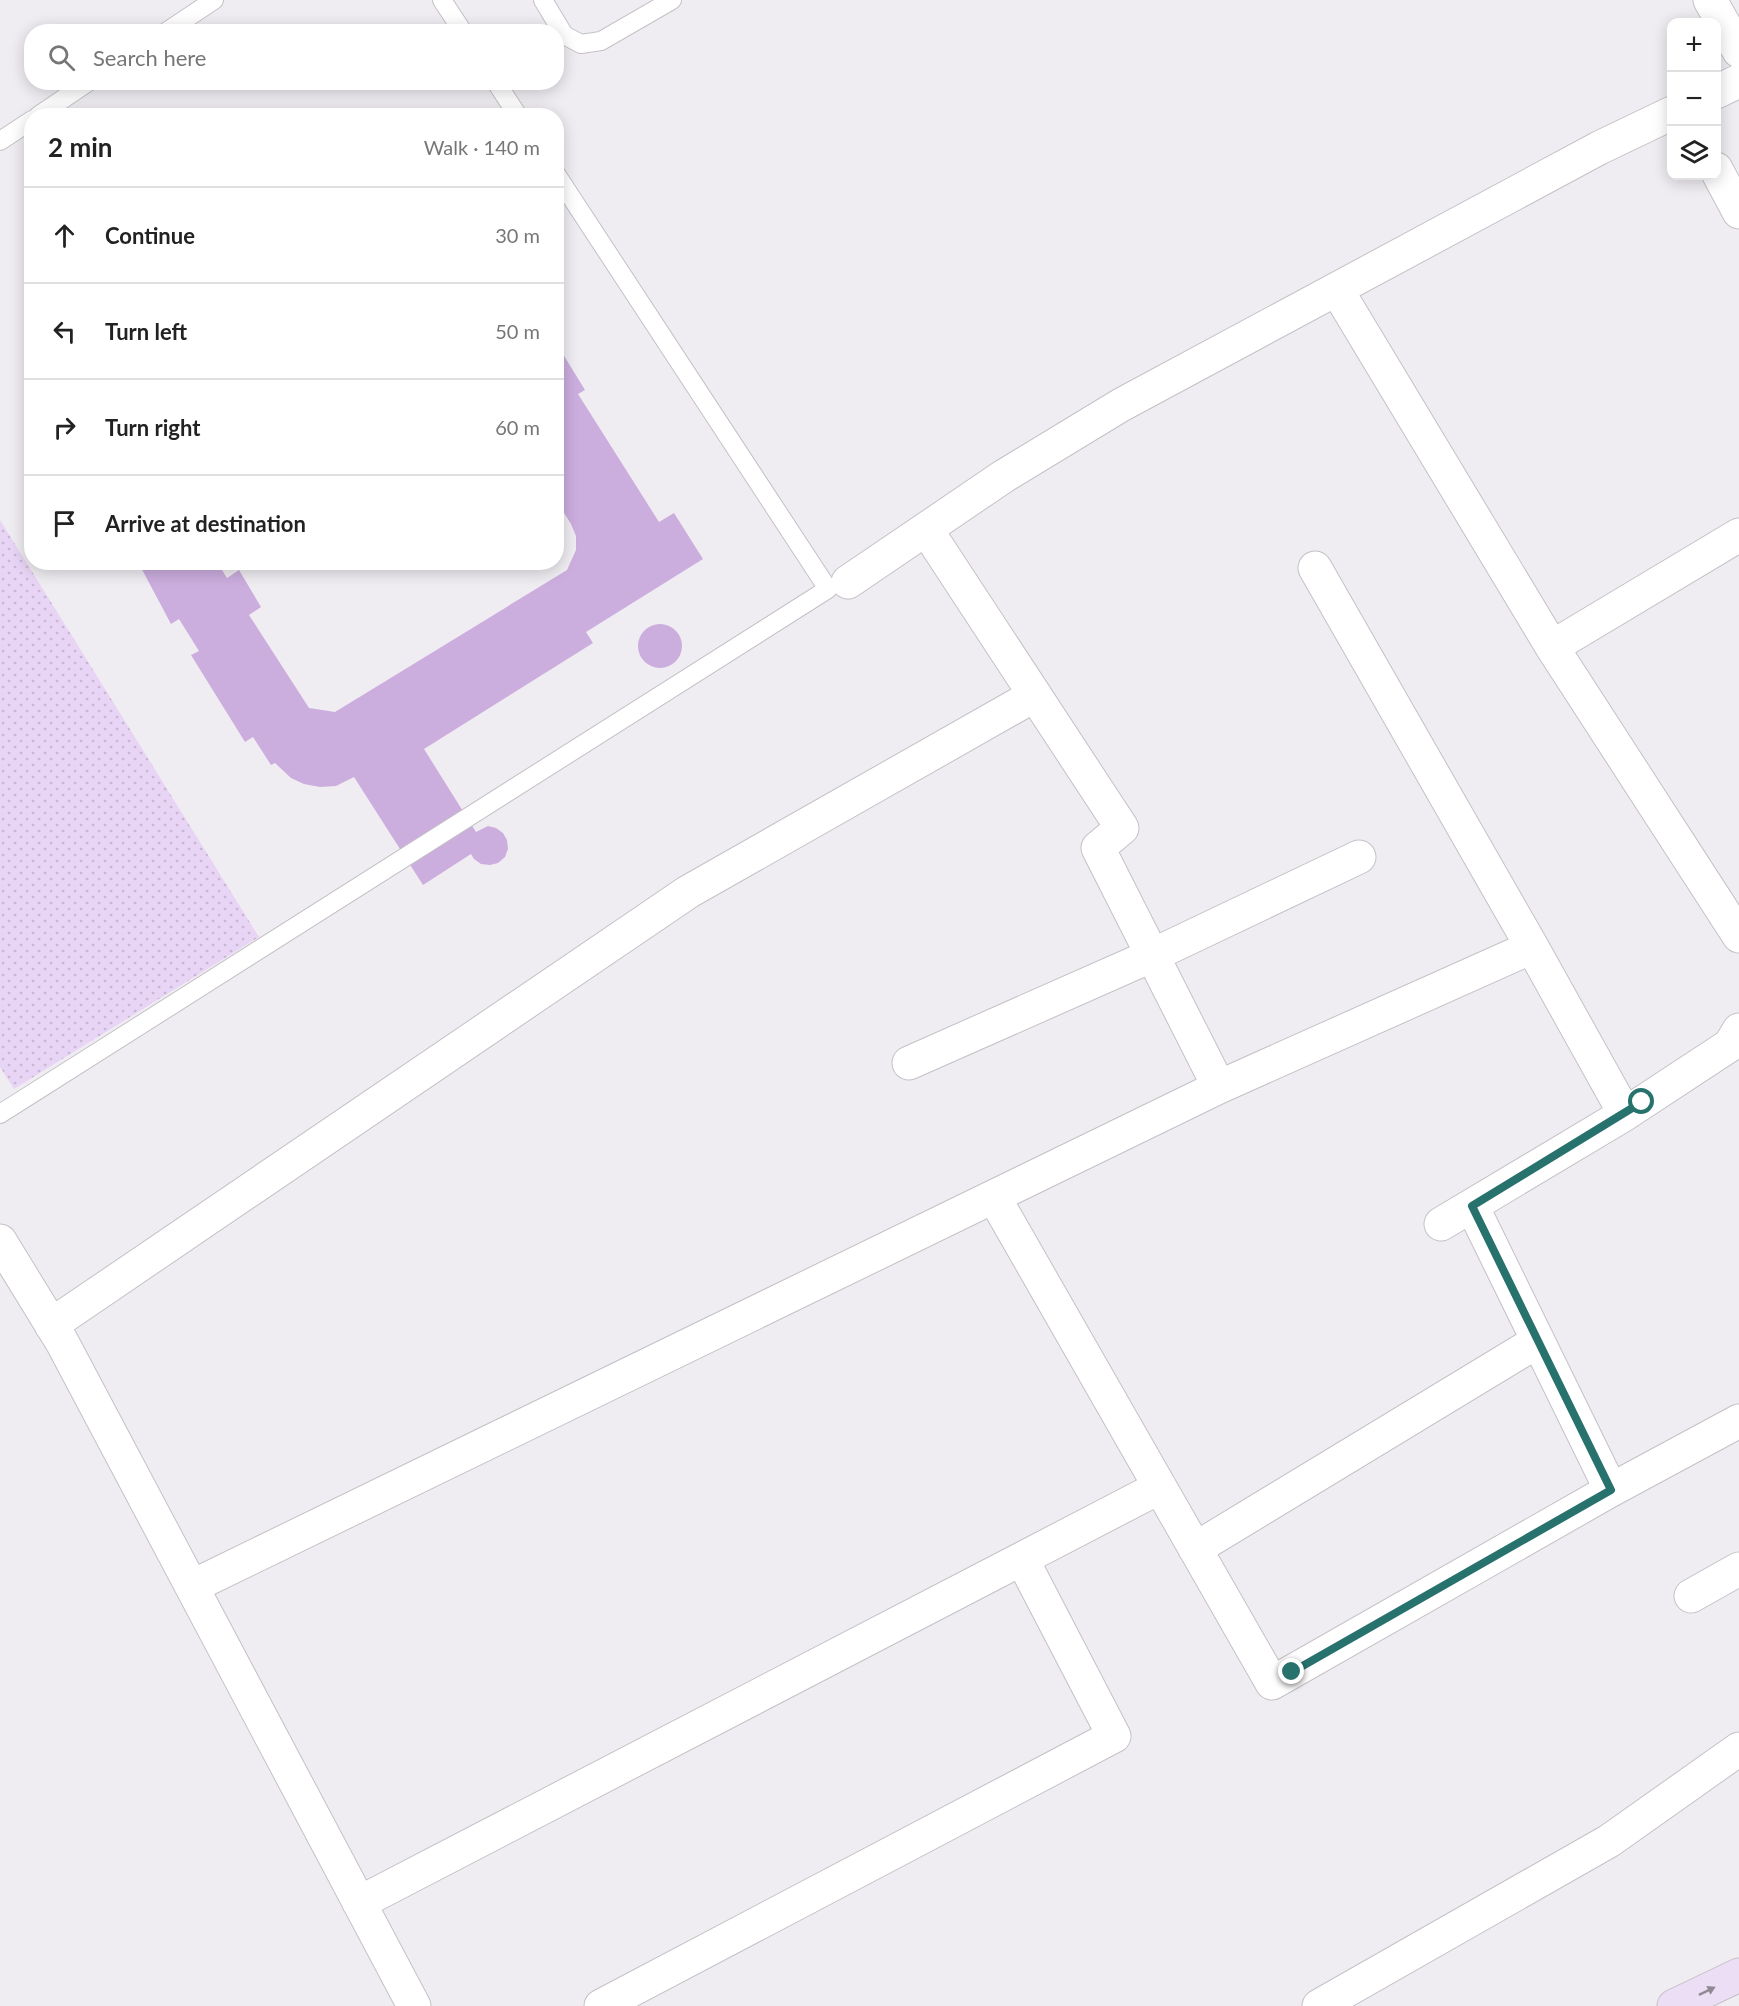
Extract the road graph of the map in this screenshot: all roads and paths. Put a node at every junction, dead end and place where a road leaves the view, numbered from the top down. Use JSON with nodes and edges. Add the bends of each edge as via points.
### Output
{"nodes":[{"id":1,"x":214,"y":0,"type":"edge"},
{"id":2,"x":442,"y":0,"type":"edge"},
{"id":3,"x":543,"y":0,"type":"edge"},
{"id":4,"x":672,"y":0,"type":"edge"},
{"id":5,"x":1710,"y":0,"type":"edge"},
{"id":6,"x":178,"y":24,"type":"edge"},
{"id":7,"x":458,"y":24,"type":"edge"},
{"id":8,"x":557,"y":24,"type":"edge"},
{"id":9,"x":564,"y":35,"type":"edge"},
{"id":10,"x":1739,"y":51,"type":"edge"},
{"id":11,"x":1739,"y":81,"type":"edge"},
{"id":12,"x":76,"y":90,"type":"edge"},
{"id":13,"x":501,"y":90,"type":"edge"},
{"id":14,"x":1721,"y":90,"type":"edge"},
{"id":15,"x":50,"y":108,"type":"edge"},
{"id":16,"x":513,"y":108,"type":"edge"},
{"id":17,"x":1667,"y":115,"type":"edge"},
{"id":18,"x":24,"y":125,"type":"edge"},
{"id":19,"x":0,"y":141,"type":"edge"},
{"id":20,"x":1721,"y":178,"type":"edge"},
{"id":21,"x":564,"y":186,"type":"edge"},
{"id":22,"x":1739,"y":212,"type":"edge"},
{"id":23,"x":1337,"y":291,"type":"junction"},
{"id":24,"x":926,"y":529,"type":"junction"},
{"id":25,"x":1739,"y":535,"type":"edge"},
{"id":26,"x":1315,"y":568,"type":"dead end"},
{"id":27,"x":848,"y":582,"type":"dead end"},
{"id":28,"x":1552,"y":647,"type":"junction"},
{"id":29,"x":1035,"y":695,"type":"junction"},
{"id":30,"x":1359,"y":857,"type":"dead end"},
{"id":31,"x":1739,"y":936,"type":"edge"},
{"id":32,"x":1532,"y":947,"type":"junction"},
{"id":33,"x":1153,"y":955,"type":"junction"},
{"id":34,"x":1739,"y":1030,"type":"edge"},
{"id":35,"x":909,"y":1063,"type":"dead end"},
{"id":36,"x":1219,"y":1087,"type":"junction"},
{"id":37,"x":1625,"y":1113,"type":"junction"},
{"id":38,"x":0,"y":1114,"type":"edge"},
{"id":39,"x":994,"y":1197,"type":"junction"},
{"id":40,"x":1472,"y":1206,"type":"junction"},
{"id":41,"x":1441,"y":1224,"type":"dead end"},
{"id":42,"x":0,"y":1241,"type":"edge"},
{"id":43,"x":51,"y":1325,"type":"junction"},
{"id":44,"x":1538,"y":1341,"type":"junction"},
{"id":45,"x":1739,"y":1421,"type":"edge"},
{"id":46,"x":1160,"y":1487,"type":"junction"},
{"id":47,"x":1611,"y":1490,"type":"junction"},
{"id":48,"x":1195,"y":1549,"type":"junction"},
{"id":49,"x":1022,"y":1558,"type":"junction"},
{"id":50,"x":1739,"y":1569,"type":"edge"},
{"id":51,"x":193,"y":1587,"type":"junction"},
{"id":52,"x":1691,"y":1596,"type":"dead end"},
{"id":53,"x":1739,"y":1749,"type":"edge"},
{"id":54,"x":359,"y":1903,"type":"junction"},
{"id":55,"x":1739,"y":1976,"type":"edge"},
{"id":56,"x":414,"y":2006,"type":"edge"},
{"id":57,"x":601,"y":2006,"type":"edge"},
{"id":58,"x":1319,"y":2006,"type":"edge"},
{"id":59,"x":1674,"y":2006,"type":"edge"}],
"edges":[{"from":1,"to":6,"type":"lane"},
{"from":2,"to":7,"type":"lane"},
{"from":3,"to":8,"type":"lane"},
{"from":4,"to":9,"type":"lane","via":[[601,41],[581,44]]},
{"from":5,"to":10,"type":"street"},
{"from":11,"to":14,"type":"street"},
{"from":12,"to":15,"type":"lane"},
{"from":13,"to":16,"type":"lane"},
{"from":17,"to":23,"type":"street"},
{"from":18,"to":19,"type":"lane"},
{"from":20,"to":22,"type":"street"},
{"from":21,"to":38,"type":"lane","via":[[828,589]]},
{"from":23,"to":24,"type":"street","via":[[1120,405]]},
{"from":23,"to":28,"type":"street"},
{"from":24,"to":27,"type":"street"},
{"from":24,"to":29,"type":"street"},
{"from":25,"to":28,"type":"street"},
{"from":26,"to":32,"type":"street"},
{"from":28,"to":31,"type":"street"},
{"from":29,"to":33,"type":"street","via":[[1122,828],[1098,848]]},
{"from":29,"to":43,"type":"street","via":[[688,892]]},
{"from":30,"to":33,"type":"street"},
{"from":32,"to":36,"type":"street"},
{"from":32,"to":37,"type":"street"},
{"from":33,"to":35,"type":"street"},
{"from":33,"to":36,"type":"street"},
{"from":34,"to":37,"type":"street","via":[[1730,1045]]},
{"from":36,"to":39,"type":"street"},
{"from":37,"to":40,"type":"street"},
{"from":39,"to":46,"type":"street"},
{"from":39,"to":51,"type":"street"},
{"from":40,"to":41,"type":"street"},
{"from":40,"to":44,"type":"street"},
{"from":42,"to":43,"type":"street"},
{"from":43,"to":51,"type":"street"},
{"from":44,"to":47,"type":"street"},
{"from":44,"to":48,"type":"street"},
{"from":45,"to":47,"type":"street"},
{"from":46,"to":48,"type":"street"},
{"from":46,"to":49,"type":"street"},
{"from":47,"to":48,"type":"street","via":[[1272,1683]]},
{"from":49,"to":54,"type":"street"},
{"from":49,"to":57,"type":"street","via":[[1114,1736]]},
{"from":50,"to":52,"type":"street"},
{"from":51,"to":54,"type":"street"},
{"from":53,"to":58,"type":"street","via":[[1609,1841]]},
{"from":54,"to":56,"type":"street"},
{"from":59,"to":55,"type":"street","one_way":true}]}
